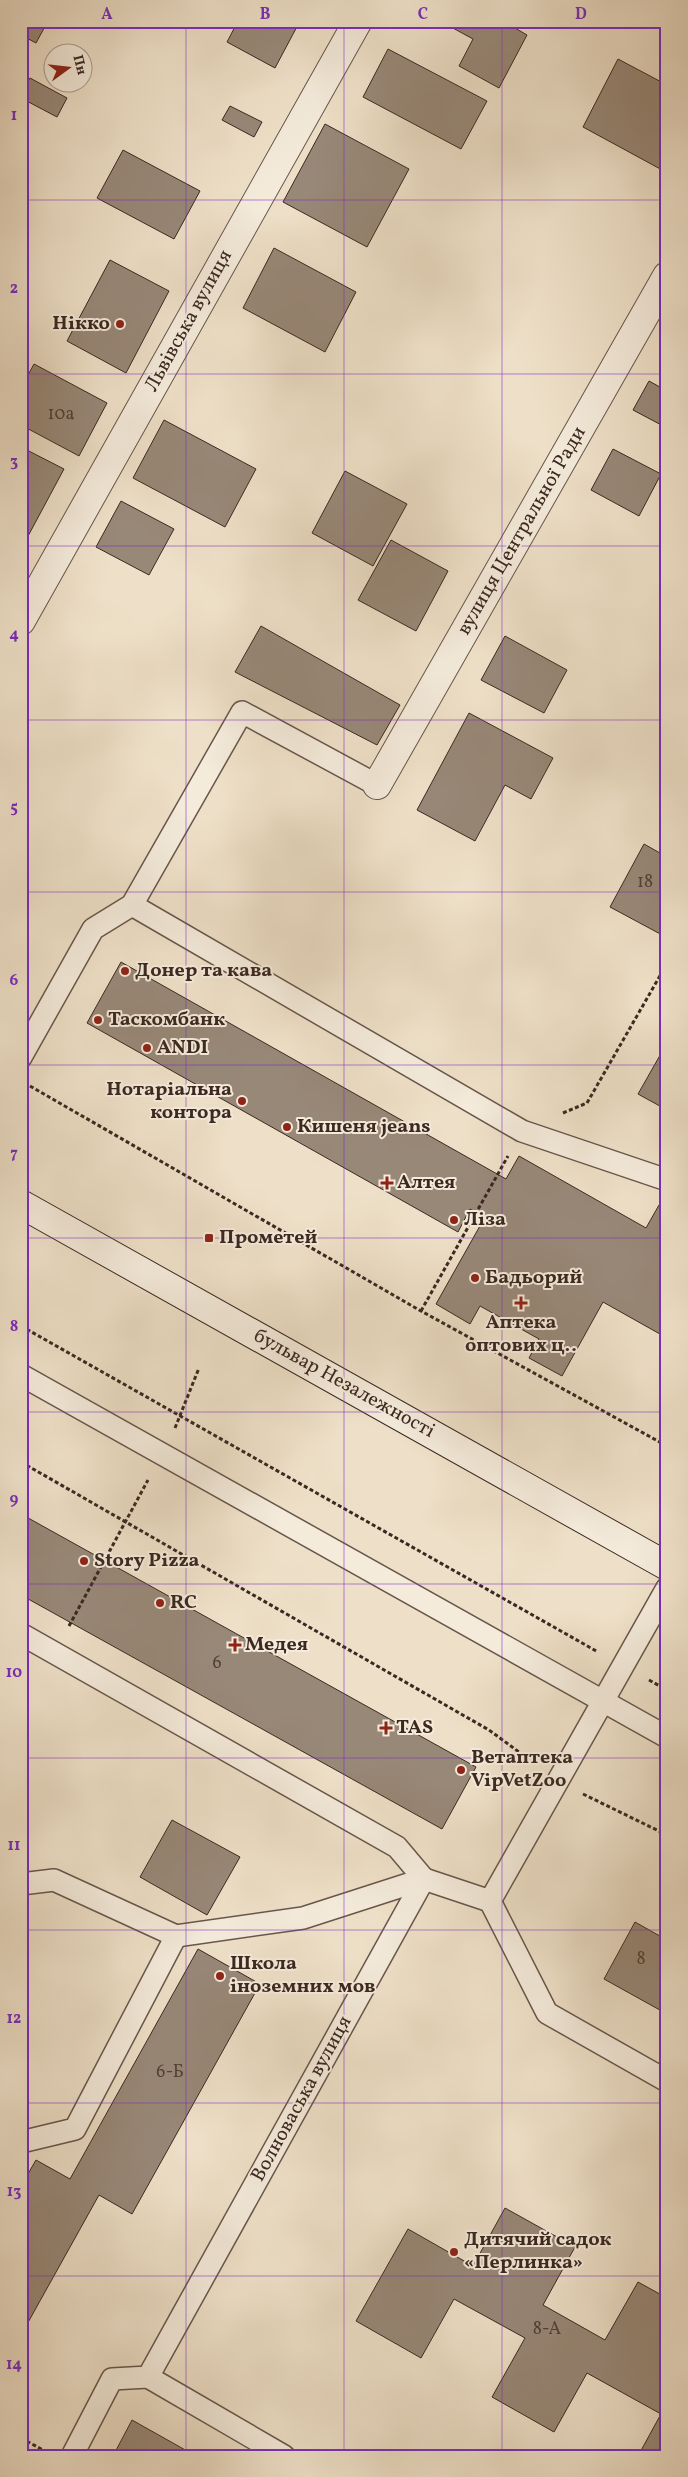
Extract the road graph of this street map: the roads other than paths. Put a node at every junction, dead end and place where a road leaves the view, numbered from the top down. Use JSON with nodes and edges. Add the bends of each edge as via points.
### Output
{"nodes":[{"id":1,"x":358,"y":21,"type":"edge"},
{"id":2,"x":667,"y":276,"type":"edge"},
{"id":3,"x":21,"y":621,"type":"edge"},
{"id":4,"x":377,"y":785,"type":"joint"},
{"id":5,"x":132,"y":905,"type":"junction"},
{"id":6,"x":21,"y":1057,"type":"edge"},
{"id":7,"x":667,"y":1180,"type":"edge"},
{"id":8,"x":21,"y":1204,"type":"edge"},
{"id":9,"x":21,"y":1375,"type":"edge"},
{"id":10,"x":667,"y":1566,"type":"edge"},
{"id":11,"x":667,"y":1588,"type":"edge"},
{"id":12,"x":21,"y":1634,"type":"edge"},
{"id":13,"x":604,"y":1702,"type":"junction"},
{"id":14,"x":667,"y":1737,"type":"edge"},
{"id":15,"x":424,"y":1879,"type":"junction"},
{"id":16,"x":21,"y":1884,"type":"edge"},
{"id":17,"x":490,"y":1901,"type":"junction"},
{"id":18,"x":176,"y":1936,"type":"junction"},
{"id":19,"x":667,"y":2081,"type":"edge"},
{"id":20,"x":21,"y":2142,"type":"edge"},
{"id":21,"x":148,"y":2377,"type":"junction"},
{"id":22,"x":72,"y":2456,"type":"edge"},
{"id":23,"x":284,"y":2456,"type":"edge"}],
"edges":[{"from":1,"to":3,"type":"street","name":"Львівська вулиця"},
{"from":2,"to":4,"type":"street","name":"вулиця Центральної Ради"},
{"from":4,"to":5,"type":"lane","via":[[242,712]]},
{"from":5,"to":6,"type":"lane","via":[[93,929]]},
{"from":5,"to":7,"type":"lane","via":[[522,1131]]},
{"from":8,"to":10,"type":"street","name":"бульвар Незалежності"},
{"from":9,"to":13,"type":"lane"},
{"from":11,"to":13,"type":"lane"},
{"from":12,"to":15,"type":"lane","via":[[397,1847]]},
{"from":13,"to":14,"type":"lane"},
{"from":13,"to":17,"type":"lane"},
{"from":15,"to":17,"type":"lane"},
{"from":15,"to":18,"type":"lane","via":[[303,1918]]},
{"from":15,"to":21,"type":"lane","name":"Волноваська вулиця"},
{"from":16,"to":18,"type":"lane","via":[[54,1880]]},
{"from":17,"to":19,"type":"lane","via":[[548,2013]]},
{"from":18,"to":20,"type":"lane","via":[[75,2129]]},
{"from":21,"to":22,"type":"lane","via":[[112,2379]]},
{"from":21,"to":23,"type":"lane"}]}
